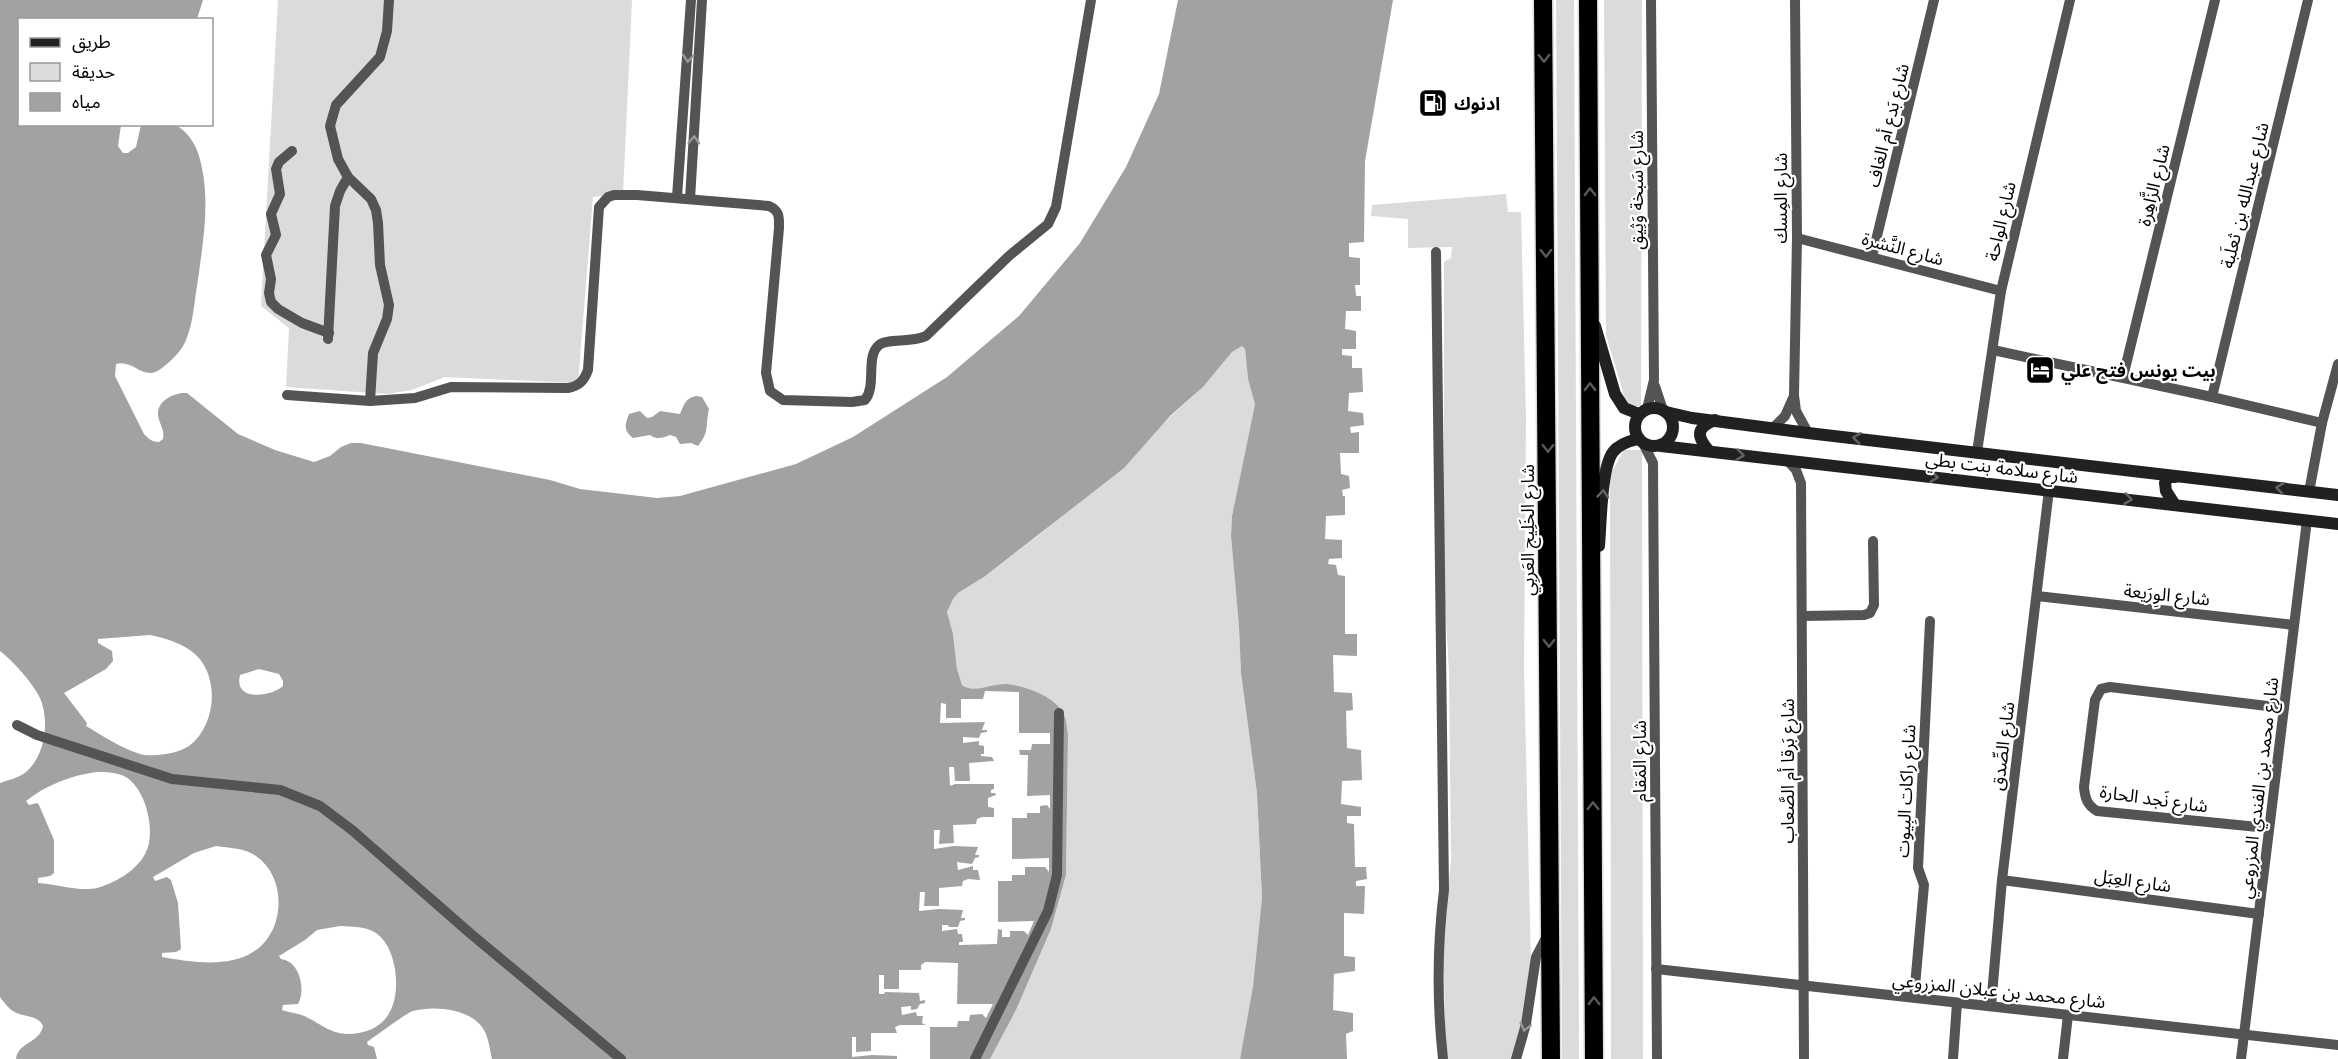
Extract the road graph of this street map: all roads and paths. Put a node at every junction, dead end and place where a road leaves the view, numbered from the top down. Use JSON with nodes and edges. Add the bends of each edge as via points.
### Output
{"nodes":[{"id":1,"x":389,"y":0,"type":"edge"},
{"id":2,"x":691,"y":0,"type":"edge"},
{"id":3,"x":702,"y":0,"type":"edge"},
{"id":4,"x":1091,"y":0,"type":"edge"},
{"id":5,"x":1543,"y":0,"type":"edge"},
{"id":6,"x":1588,"y":0,"type":"edge"},
{"id":7,"x":1651,"y":0,"type":"edge"},
{"id":8,"x":1795,"y":0,"type":"edge"},
{"id":9,"x":1934,"y":0,"type":"edge"},
{"id":10,"x":2070,"y":0,"type":"edge"},
{"id":11,"x":2215,"y":0,"type":"edge"},
{"id":12,"x":2308,"y":0,"type":"edge"},
{"id":13,"x":291,"y":151,"type":"dead end"},
{"id":14,"x":348,"y":177,"type":"junction"},
{"id":15,"x":677,"y":197,"type":"junction"},
{"id":16,"x":690,"y":198,"type":"junction"},
{"id":17,"x":1797,"y":238,"type":"junction"},
{"id":18,"x":1437,"y":252,"type":"dead end"},
{"id":19,"x":1872,"y":257,"type":"junction"},
{"id":20,"x":2001,"y":291,"type":"junction"},
{"id":21,"x":1590,"y":313,"type":"junction"},
{"id":22,"x":1993,"y":350,"type":"junction"},
{"id":23,"x":2338,"y":364,"type":"edge"},
{"id":24,"x":2123,"y":377,"type":"junction"},
{"id":25,"x":1653,"y":380,"type":"junction"},
{"id":26,"x":287,"y":395,"type":"dead end"},
{"id":27,"x":1794,"y":395,"type":"junction"},
{"id":28,"x":2212,"y":397,"type":"junction"},
{"id":29,"x":370,"y":400,"type":"junction"},
{"id":30,"x":1664,"y":410,"type":"junction"},
{"id":31,"x":1643,"y":412,"type":"junction"},
{"id":32,"x":1715,"y":420,"type":"junction"},
{"id":33,"x":2322,"y":423,"type":"junction"},
{"id":34,"x":1773,"y":428,"type":"junction"},
{"id":35,"x":1808,"y":433,"type":"junction"},
{"id":36,"x":1641,"y":442,"type":"junction"},
{"id":37,"x":1660,"y":446,"type":"junction"},
{"id":38,"x":1709,"y":451,"type":"junction"},
{"id":39,"x":1977,"y":453,"type":"junction"},
{"id":40,"x":1786,"y":460,"type":"junction"},
{"id":41,"x":1653,"y":463,"type":"junction"},
{"id":42,"x":1817,"y":464,"type":"junction"},
{"id":43,"x":2179,"y":476,"type":"junction"},
{"id":44,"x":1801,"y":483,"type":"junction"},
{"id":45,"x":2049,"y":490,"type":"junction"},
{"id":46,"x":2309,"y":492,"type":"junction"},
{"id":47,"x":2338,"y":495,"type":"edge"},
{"id":48,"x":2175,"y":505,"type":"junction"},
{"id":49,"x":2307,"y":520,"type":"junction"},
{"id":50,"x":2338,"y":524,"type":"edge"},
{"id":51,"x":1873,"y":541,"type":"dead end"},
{"id":52,"x":1591,"y":572,"type":"junction"},
{"id":53,"x":2037,"y":596,"type":"junction"},
{"id":54,"x":1803,"y":616,"type":"junction"},
{"id":55,"x":1930,"y":621,"type":"dead end"},
{"id":56,"x":2294,"y":625,"type":"junction"},
{"id":57,"x":2284,"y":708,"type":"junction"},
{"id":58,"x":1059,"y":713,"type":"dead end"},
{"id":59,"x":17,"y":725,"type":"dead end"},
{"id":60,"x":2268,"y":828,"type":"junction"},
{"id":61,"x":2002,"y":880,"type":"junction"},
{"id":62,"x":2259,"y":914,"type":"junction"},
{"id":63,"x":1550,"y":931,"type":"junction"},
{"id":64,"x":1656,"y":969,"type":"junction"},
{"id":65,"x":1803,"y":986,"type":"junction"},
{"id":66,"x":1914,"y":997,"type":"junction"},
{"id":67,"x":1957,"y":1003,"type":"junction"},
{"id":68,"x":1991,"y":1006,"type":"junction"},
{"id":69,"x":2068,"y":1015,"type":"junction"},
{"id":70,"x":2244,"y":1034,"type":"junction"},
{"id":71,"x":2338,"y":1045,"type":"edge"},
{"id":72,"x":621,"y":1059,"type":"edge"},
{"id":73,"x":975,"y":1059,"type":"edge"},
{"id":74,"x":1443,"y":1059,"type":"edge"},
{"id":75,"x":1516,"y":1059,"type":"edge"},
{"id":76,"x":1551,"y":1059,"type":"edge"},
{"id":77,"x":1594,"y":1059,"type":"edge"},
{"id":78,"x":1657,"y":1059,"type":"edge"},
{"id":79,"x":1803,"y":1059,"type":"edge"},
{"id":80,"x":1953,"y":1059,"type":"edge"},
{"id":81,"x":2063,"y":1059,"type":"edge"},
{"id":82,"x":2241,"y":1059,"type":"edge"}],
"edges":[{"from":1,"to":14,"type":"street","via":[[380,57],[336,105],[332,116],[331,138]]},
{"from":2,"to":15,"type":"street","one_way":true},
{"from":16,"to":3,"type":"street","one_way":true},
{"from":4,"to":16,"type":"street","via":[[1056,207],[1047,224],[926,336],[879,345],[873,355],[871,387],[864,400],[783,400],[770,391],[766,373],[779,214],[769,206]]},
{"from":5,"to":63,"type":"highway","name":"شارع الخَلِيج العَربِي","one_way":true},
{"from":21,"to":6,"type":"highway","one_way":true},
{"from":7,"to":25,"type":"street","name":"شارع سَبخة وَثِيق"},
{"from":8,"to":17,"type":"street","name":"شارع المِسك"},
{"from":9,"to":19,"type":"street","name":"شارع بَدع أم الغاف"},
{"from":10,"to":20,"type":"street","name":"شارع الواحة"},
{"from":11,"to":24,"type":"street","name":"شارع الزَّاهِرة"},
{"from":12,"to":28,"type":"street","name":"شارع عبدالله بن ثعلَبة"},
{"from":13,"to":14,"type":"street","via":[[276,170],[280,194],[271,214],[276,236],[266,255],[270,298],[278,309],[328,336],[335,206]]},
{"from":14,"to":29,"type":"street","via":[[366,193],[376,210],[380,266],[389,305],[373,353]]},
{"from":15,"to":16,"type":"street"},
{"from":15,"to":29,"type":"street","via":[[614,195],[601,203],[588,370],[579,385],[451,387],[415,398]]},
{"from":17,"to":19,"type":"street","name":"شارع النَّشرة"},
{"from":17,"to":27,"type":"street","name":"شارع المِسك"},
{"from":18,"to":74,"type":"street","via":[[1444,881],[1439,934]]},
{"from":19,"to":20,"type":"street","name":"شارع النَّشرة"},
{"from":20,"to":22,"type":"street","name":"شارع الواحة"},
{"from":21,"to":31,"type":"main road","via":[[1615,394],[1624,408]]},
{"from":52,"to":21,"type":"highway","one_way":true},
{"from":22,"to":24,"type":"street"},
{"from":22,"to":39,"type":"street","name":"شارع الواحة"},
{"from":23,"to":33,"type":"street"},
{"from":24,"to":28,"type":"street"},
{"from":25,"to":30,"type":"street","name":"شارع سَبخة وَثِيق"},
{"from":25,"to":31,"type":"street","name":"شارع سَبخة وَثِيق"},
{"from":26,"to":29,"type":"street"},
{"from":27,"to":34,"type":"street","name":"شارع المِسك","via":[[1788,411]]},
{"from":27,"to":35,"type":"street","name":"شارع المِسك","via":[[1799,419]]},
{"from":28,"to":33,"type":"street"},
{"from":30,"to":31,"type":"main road"},
{"from":30,"to":32,"type":"main road","name":"شارع سلامة بنت بطي"},
{"from":30,"to":37,"type":"main road","via":[[1674,430],[1670,440]]},
{"from":31,"to":36,"type":"main road","via":[[1635,422]]},
{"from":32,"to":34,"type":"main road","name":"شارع سلامة بنت بطي"},
{"from":32,"to":38,"type":"main road","via":[[1700,430],[1700,438]]},
{"from":33,"to":46,"type":"street"},
{"from":34,"to":35,"type":"main road","name":"شارع سلامة بنت بطي"},
{"from":39,"to":35,"type":"main road","name":"شارع سلامة بنت بطي","one_way":true},
{"from":36,"to":37,"type":"main road"},
{"from":36,"to":41,"type":"street","name":"شارع المَقام"},
{"from":52,"to":36,"type":"main road","one_way":true,"via":[[1598,552],[1610,458],[1618,447]]},
{"from":37,"to":38,"type":"main road","name":"شارع سلامة بنت بطي"},
{"from":37,"to":41,"type":"street","name":"شارع المَقام"},
{"from":38,"to":40,"type":"main road","name":"شارع سلامة بنت بطي","one_way":true},
{"from":39,"to":43,"type":"main road","name":"شارع سلامة بنت بطي"},
{"from":40,"to":42,"type":"main road","name":"شارع سلامة بنت بطي"},
{"from":40,"to":44,"type":"street"},
{"from":41,"to":64,"type":"street","name":"شارع المَقام"},
{"from":42,"to":44,"type":"street"},
{"from":42,"to":45,"type":"main road","name":"شارع سلامة بنت بطي","one_way":true},
{"from":46,"to":43,"type":"main road","name":"شارع سلامة بنت بطي","one_way":true},
{"from":43,"to":48,"type":"main road","via":[[2168,477],[2164,483]]},
{"from":44,"to":54,"type":"street","name":"شارع بَرقا أم الصَّعاب"},
{"from":45,"to":48,"type":"main road","name":"شارع سلامة بنت بطي","one_way":true},
{"from":45,"to":53,"type":"street","name":"شارع الصِّدق"},
{"from":46,"to":47,"type":"main road","name":"شارع سلامة بنت بطي"},
{"from":48,"to":49,"type":"main road","name":"شارع سلامة بنت بطي"},
{"from":49,"to":50,"type":"main road","name":"شارع سلامة بنت بطي"},
{"from":49,"to":56,"type":"street","name":"شارع محمد بن الفندي المزروعي"},
{"from":51,"to":54,"type":"street","via":[[1874,605],[1870,613]]},
{"from":77,"to":52,"type":"highway","one_way":true},
{"from":53,"to":56,"type":"street","name":"شارع الوِرَيعة"},
{"from":53,"to":61,"type":"street","name":"شارع الصِّدق"},
{"from":54,"to":65,"type":"street","name":"شارع بَرقا أم الصَّعاب"},
{"from":55,"to":66,"type":"street","name":"شارع راكات البِيوت","via":[[1918,866],[1924,885]]},
{"from":56,"to":57,"type":"street","name":"شارع محمد بن الفندي المزروعي"},
{"from":57,"to":60,"type":"street","name":"شارع محمد بن الفندي المزروعي"},
{"from":57,"to":60,"type":"street","name":"شارع نَجد الحارة","via":[[2110,687],[2101,689],[2095,700],[2084,787],[2091,808]]},
{"from":58,"to":73,"type":"street","via":[[1057,875],[1048,911]]},
{"from":59,"to":72,"type":"street","via":[[172,779],[280,790],[320,806]]},
{"from":60,"to":62,"type":"street","name":"شارع محمد بن الفندي المزروعي"},
{"from":61,"to":62,"type":"street","name":"شارع العِبَل"},
{"from":61,"to":68,"type":"street","name":"شارع الصِّدق"},
{"from":62,"to":70,"type":"street","name":"شارع محمد بن الفندي المزروعي"},
{"from":63,"to":75,"type":"street","one_way":true,"via":[[1536,957],[1526,1024]]},
{"from":63,"to":76,"type":"highway","name":"شارع الخَلِيج العَربِي"},
{"from":64,"to":65,"type":"street","name":"شارع محمد بن عبلان المزروعي"},
{"from":64,"to":78,"type":"street","name":"شارع المَقام"},
{"from":65,"to":66,"type":"street","name":"شارع محمد بن عبلان المزروعي"},
{"from":65,"to":79,"type":"street","name":"شارع بَرقا أم الصَّعاب"},
{"from":66,"to":67,"type":"street","name":"شارع محمد بن عبلان المزروعي"},
{"from":67,"to":68,"type":"street","name":"شارع محمد بن عبلان المزروعي"},
{"from":67,"to":80,"type":"street"},
{"from":68,"to":69,"type":"street","name":"شارع محمد بن عبلان المزروعي"},
{"from":69,"to":70,"type":"street","name":"شارع محمد بن عبلان المزروعي"},
{"from":69,"to":81,"type":"street"},
{"from":70,"to":71,"type":"street","name":"شارع محمد بن عبلان المزروعي"},
{"from":70,"to":82,"type":"street","name":"شارع محمد بن الفندي المزروعي"}]}
